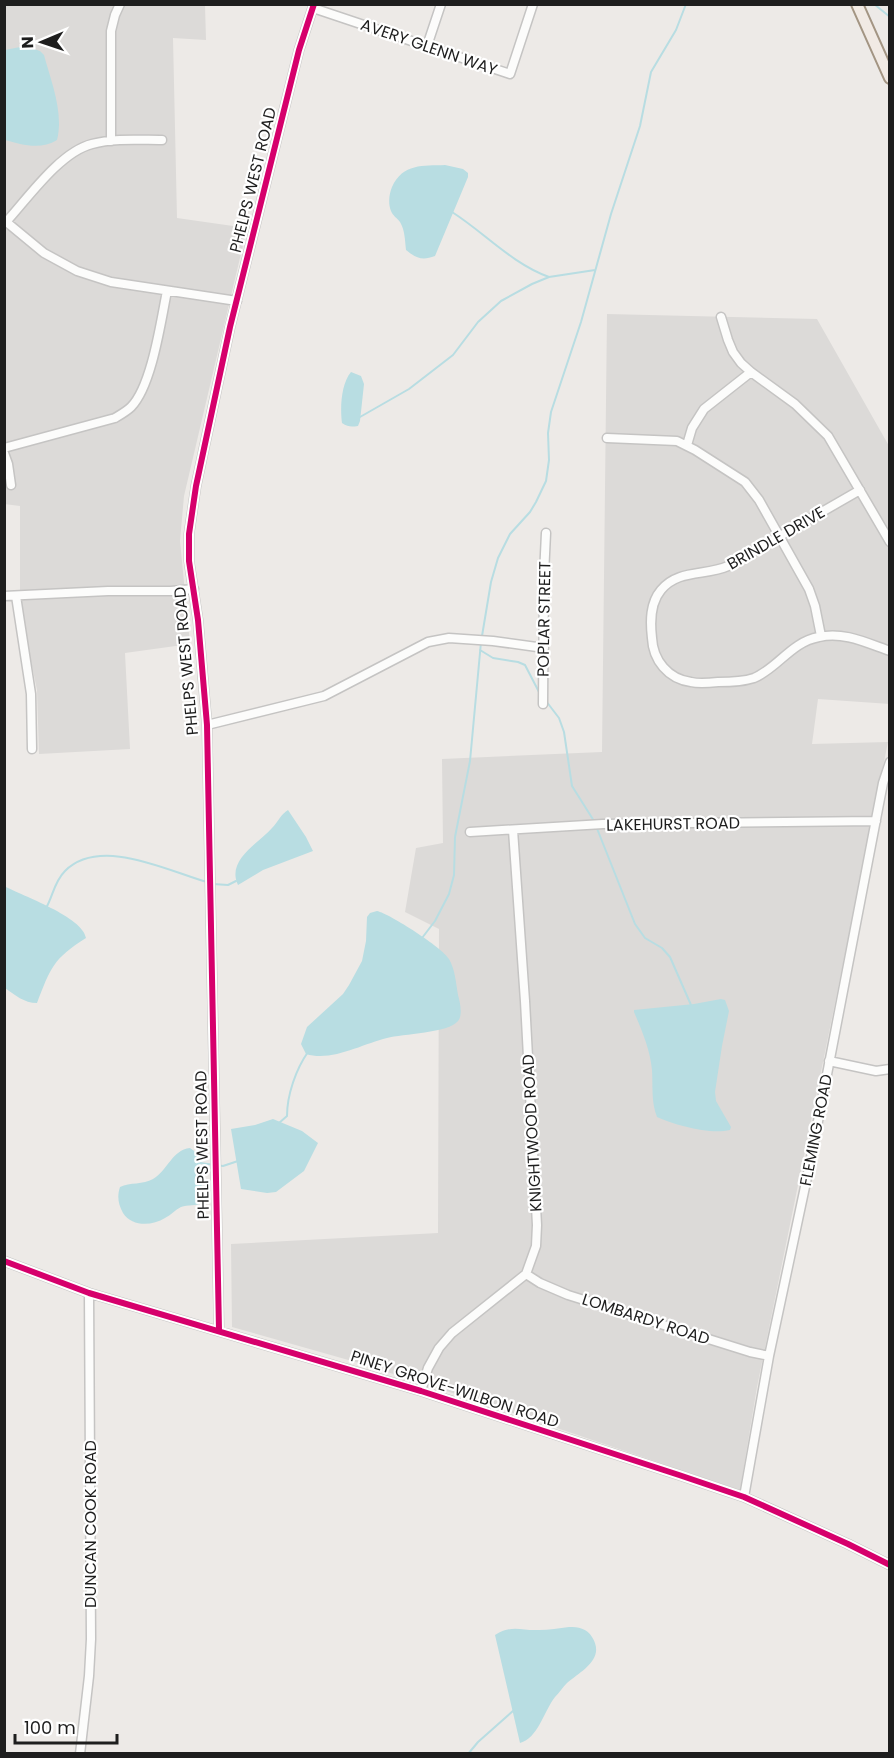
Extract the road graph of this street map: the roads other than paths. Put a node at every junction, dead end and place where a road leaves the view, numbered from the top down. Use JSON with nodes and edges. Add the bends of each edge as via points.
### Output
{"nodes":[{"id":1,"x":120,"y":4,"type":"edge"},
{"id":2,"x":441,"y":4,"type":"edge"},
{"id":3,"x":532,"y":4,"type":"edge"},
{"id":4,"x":857,"y":4,"type":"edge"},
{"id":5,"x":313,"y":6,"type":"edge"},
{"id":6,"x":427,"y":46,"type":"junction"},
{"id":7,"x":890,"y":78,"type":"edge"},
{"id":8,"x":162,"y":140,"type":"dead end"},
{"id":9,"x":111,"y":141,"type":"junction"},
{"id":10,"x":5,"y":221,"type":"edge"},
{"id":11,"x":167,"y":291,"type":"junction"},
{"id":12,"x":237,"y":301,"type":"junction"},
{"id":13,"x":721,"y":317,"type":"dead end"},
{"id":14,"x":751,"y":372,"type":"junction"},
{"id":15,"x":607,"y":438,"type":"dead end"},
{"id":16,"x":687,"y":445,"type":"junction"},
{"id":17,"x":4,"y":448,"type":"edge"},
{"id":18,"x":4,"y":453,"type":"edge"},
{"id":19,"x":11,"y":484,"type":"dead end"},
{"id":20,"x":860,"y":490,"type":"junction"},
{"id":21,"x":546,"y":533,"type":"dead end"},
{"id":22,"x":780,"y":537,"type":"junction"},
{"id":23,"x":890,"y":542,"type":"edge"},
{"id":24,"x":194,"y":589,"type":"junction"},
{"id":25,"x":4,"y":596,"type":"edge"},
{"id":26,"x":16,"y":596,"type":"junction"},
{"id":27,"x":820,"y":636,"type":"junction"},
{"id":28,"x":544,"y":648,"type":"junction"},
{"id":29,"x":890,"y":651,"type":"edge"},
{"id":30,"x":543,"y":704,"type":"dead end"},
{"id":31,"x":207,"y":725,"type":"junction"},
{"id":32,"x":32,"y":749,"type":"dead end"},
{"id":33,"x":890,"y":762,"type":"edge"},
{"id":34,"x":876,"y":821,"type":"junction"},
{"id":35,"x":513,"y":830,"type":"junction"},
{"id":36,"x":470,"y":832,"type":"dead end"},
{"id":37,"x":829,"y":1060,"type":"junction"},
{"id":38,"x":890,"y":1069,"type":"edge"},
{"id":39,"x":4,"y":1261,"type":"edge"},
{"id":40,"x":526,"y":1274,"type":"junction"},
{"id":41,"x":89,"y":1293,"type":"junction"},
{"id":42,"x":219,"y":1330,"type":"junction"},
{"id":43,"x":769,"y":1356,"type":"junction"},
{"id":44,"x":421,"y":1391,"type":"junction"},
{"id":45,"x":744,"y":1497,"type":"junction"},
{"id":46,"x":890,"y":1565,"type":"edge"},
{"id":47,"x":80,"y":1754,"type":"edge"}],
"edges":[{"from":1,"to":9,"type":"street","via":[[111,31]]},
{"from":2,"to":6,"type":"street"},
{"from":3,"to":6,"type":"street","name":"AVERY GLENN WAY","via":[[510,74]]},
{"from":4,"to":7,"type":"main road"},
{"from":5,"to":6,"type":"street","name":"AVERY GLENN WAY"},
{"from":5,"to":12,"type":"street","name":"PHELPS WEST ROAD","via":[[298,50]]},
{"from":8,"to":9,"type":"street"},
{"from":9,"to":10,"type":"street","via":[[89,145],[65,158]]},
{"from":10,"to":11,"type":"street","via":[[45,253],[76,271],[111,282]]},
{"from":11,"to":12,"type":"street"},
{"from":11,"to":17,"type":"street","via":[[152,362],[131,407],[115,418]]},
{"from":12,"to":24,"type":"street","name":"PHELPS WEST ROAD","via":[[191,511],[189,561]]},
{"from":13,"to":14,"type":"street","via":[[733,352]]},
{"from":14,"to":16,"type":"street","via":[[704,409]]},
{"from":14,"to":20,"type":"street","via":[[821,428]]},
{"from":15,"to":16,"type":"street","via":[[669,440]]},
{"from":16,"to":22,"type":"street","via":[[745,482]]},
{"from":18,"to":19,"type":"street"},
{"from":20,"to":22,"type":"street","name":"BRINDLE DRIVE"},
{"from":20,"to":23,"type":"street"},
{"from":21,"to":28,"type":"street","name":"POPLAR STREET"},
{"from":22,"to":27,"type":"street","via":[[813,597]]},
{"from":22,"to":27,"type":"street","name":"BRINDLE DRIVE","via":[[720,570],[677,577],[668,583],[656,598],[652,613],[655,653],[677,678],[693,683],[734,682],[755,678],[798,644]]},
{"from":24,"to":26,"type":"street"},
{"from":24,"to":31,"type":"street","name":"PHELPS WEST ROAD"},
{"from":25,"to":26,"type":"street"},
{"from":26,"to":32,"type":"street","via":[[31,694]]},
{"from":27,"to":29,"type":"street","name":"BRINDLE DRIVE","via":[[843,636]]},
{"from":28,"to":30,"type":"street","name":"POPLAR STREET"},
{"from":28,"to":31,"type":"street","via":[[449,638],[428,642],[324,696]]},
{"from":31,"to":42,"type":"street","name":"PHELPS WEST ROAD"},
{"from":33,"to":34,"type":"street","name":"FLEMING ROAD"},
{"from":34,"to":35,"type":"street","name":"LAKEHURST ROAD","via":[[603,824]]},
{"from":34,"to":37,"type":"street","name":"FLEMING ROAD"},
{"from":35,"to":36,"type":"street","name":"LAKEHURST ROAD"},
{"from":35,"to":40,"type":"street","name":"KNIGHTWOOD ROAD","via":[[537,1225],[536,1246]]},
{"from":37,"to":38,"type":"street","via":[[876,1071]]},
{"from":37,"to":43,"type":"street","name":"FLEMING ROAD"},
{"from":39,"to":41,"type":"street","name":"PINEY GROVE-WILBON ROAD"},
{"from":40,"to":43,"type":"street","name":"LOMBARDY ROAD","via":[[568,1295]]},
{"from":40,"to":44,"type":"street","via":[[439,1348]]},
{"from":41,"to":42,"type":"street","name":"PINEY GROVE-WILBON ROAD"},
{"from":41,"to":47,"type":"street","name":"DUNCAN COOK ROAD","via":[[91,1639]]},
{"from":42,"to":44,"type":"street","name":"PINEY GROVE-WILBON ROAD"},
{"from":43,"to":45,"type":"street","name":"FLEMING ROAD"},
{"from":44,"to":45,"type":"street","name":"PINEY GROVE-WILBON ROAD"},
{"from":45,"to":46,"type":"street","name":"PINEY GROVE-WILBON ROAD"}]}
